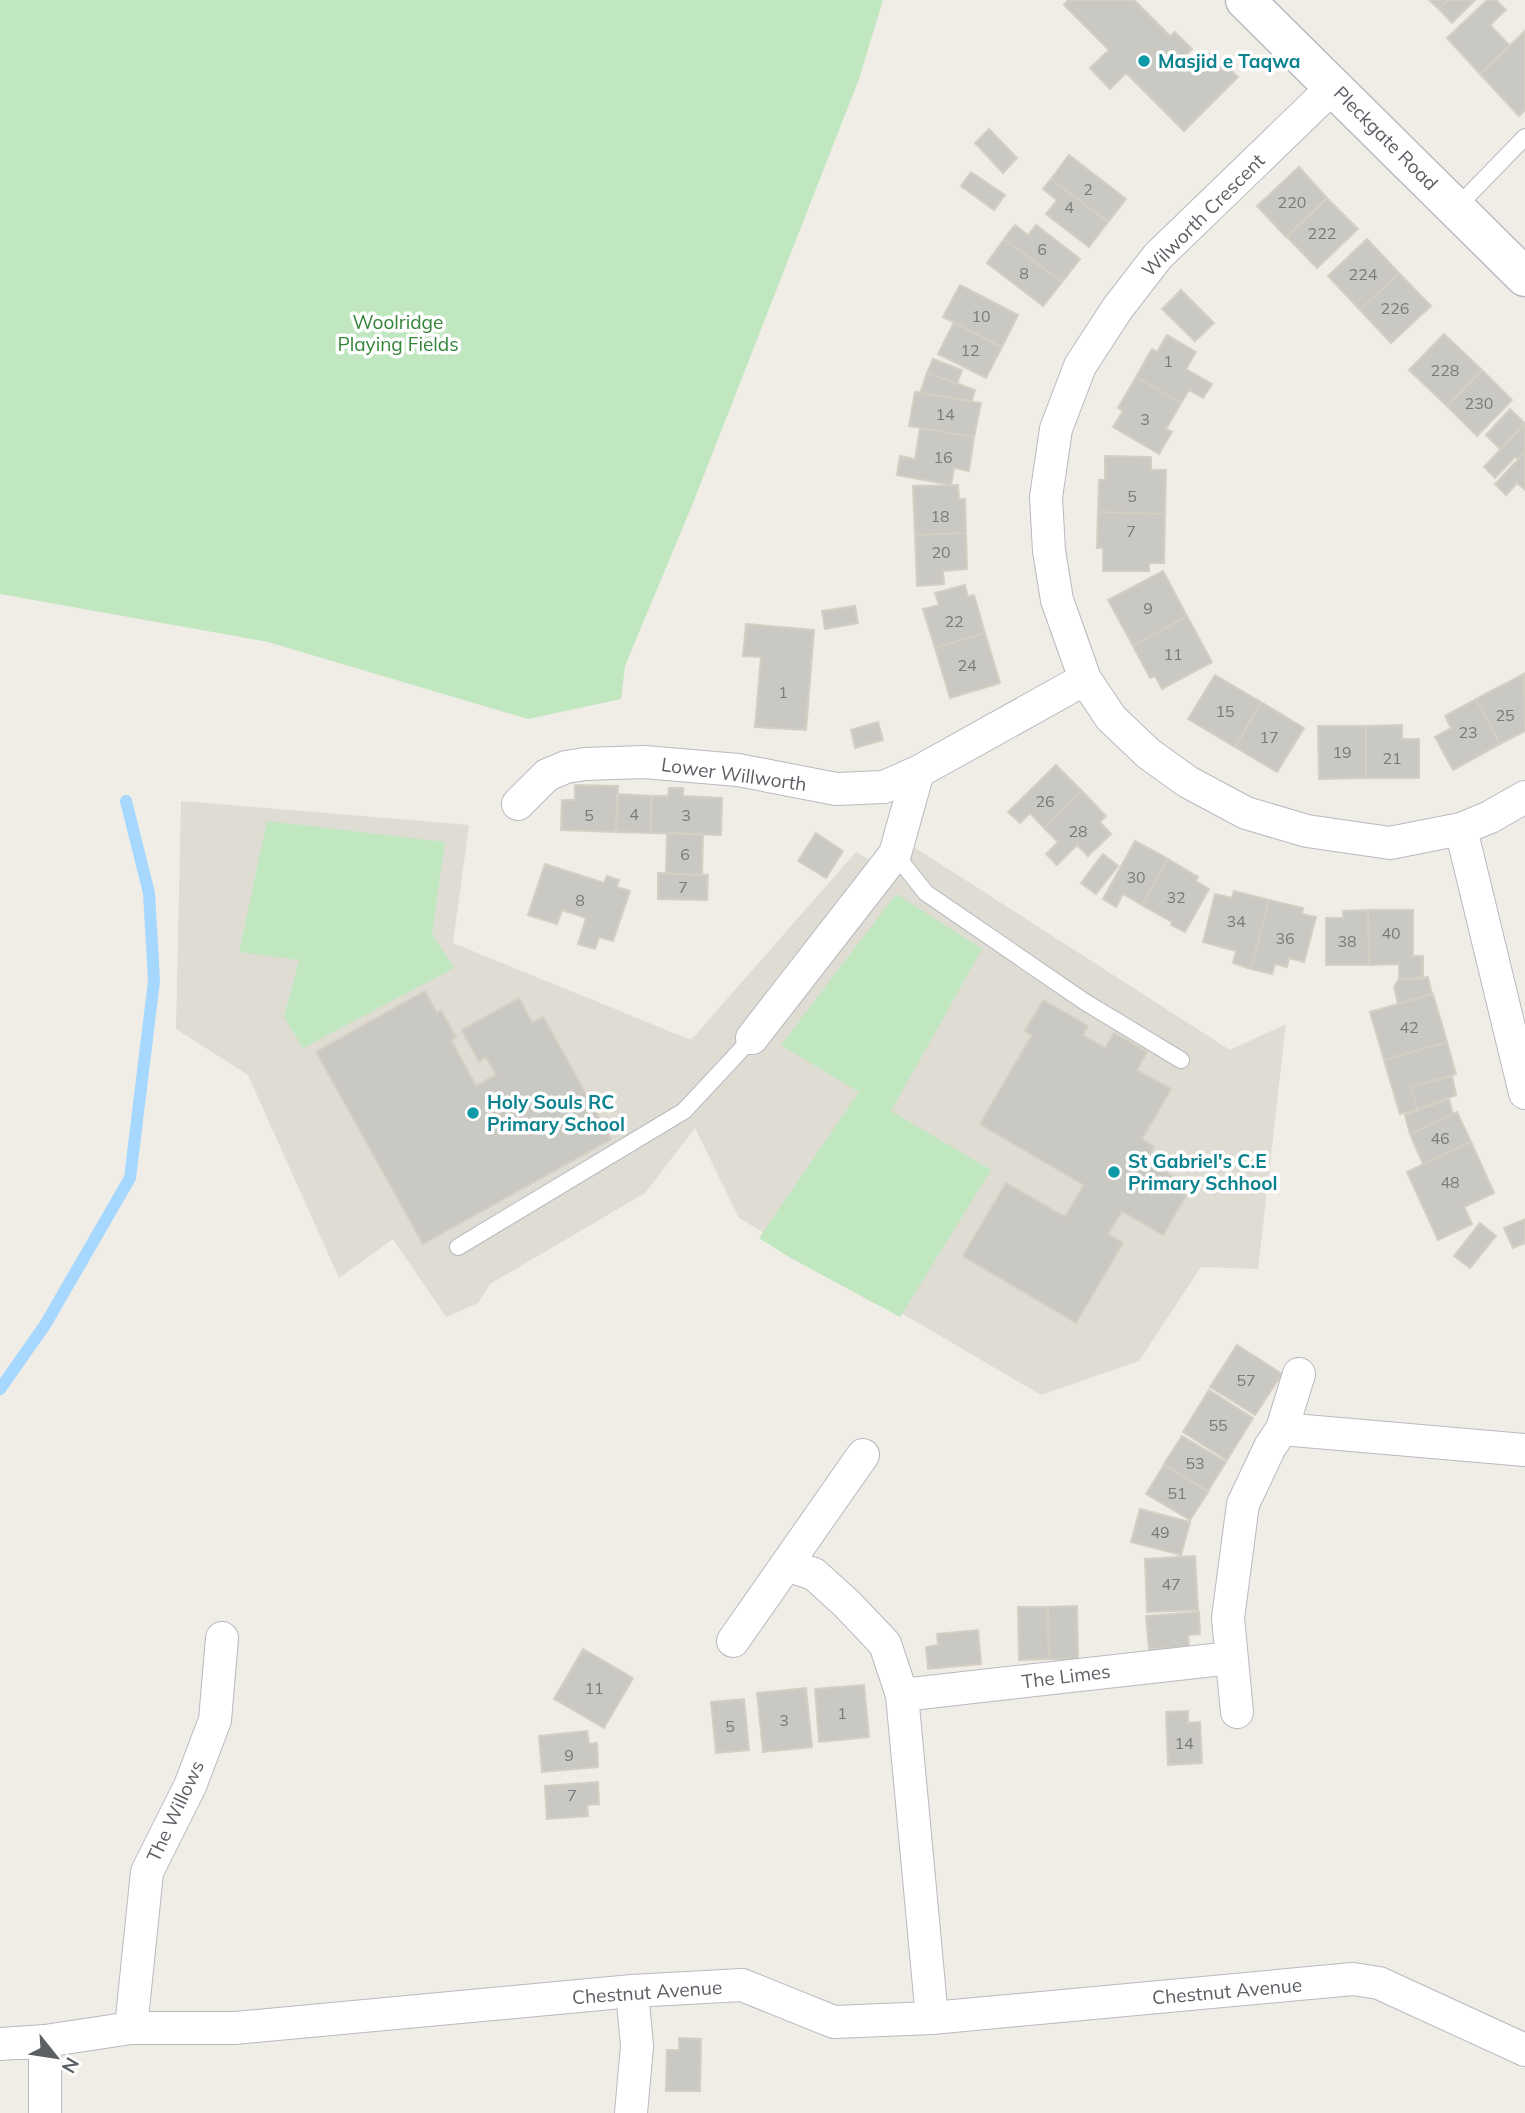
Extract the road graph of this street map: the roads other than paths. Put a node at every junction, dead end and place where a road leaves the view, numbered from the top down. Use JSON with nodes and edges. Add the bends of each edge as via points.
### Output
{"nodes":[{"id":1,"x":1245,"y":0,"type":"edge"},
{"id":2,"x":1334,"y":86,"type":"junction"},
{"id":3,"x":1525,"y":137,"type":"edge"},
{"id":4,"x":1456,"y":208,"type":"junction"},
{"id":5,"x":1525,"y":277,"type":"edge"},
{"id":6,"x":1085,"y":680,"type":"junction"},
{"id":7,"x":918,"y":772,"type":"junction"},
{"id":8,"x":1525,"y":797,"type":"edge"},
{"id":9,"x":518,"y":804,"type":"dead end"},
{"id":10,"x":1461,"y":829,"type":"junction"},
{"id":11,"x":894,"y":853,"type":"junction"},
{"id":12,"x":752,"y":1038,"type":"joint"},
{"id":13,"x":1181,"y":1060,"type":"dead end"},
{"id":14,"x":1525,"y":1093,"type":"edge"},
{"id":15,"x":458,"y":1247,"type":"dead end"},
{"id":16,"x":1299,"y":1374,"type":"dead end"},
{"id":17,"x":1282,"y":1429,"type":"junction"},
{"id":18,"x":1525,"y":1450,"type":"edge"},
{"id":19,"x":863,"y":1455,"type":"dead end"},
{"id":20,"x":786,"y":1565,"type":"junction"},
{"id":21,"x":222,"y":1638,"type":"dead end"},
{"id":22,"x":733,"y":1642,"type":"dead end"},
{"id":23,"x":1231,"y":1657,"type":"junction"},
{"id":24,"x":902,"y":1695,"type":"junction"},
{"id":25,"x":1237,"y":1712,"type":"dead end"},
{"id":26,"x":632,"y":1991,"type":"junction"},
{"id":27,"x":932,"y":2018,"type":"junction"},
{"id":28,"x":131,"y":2028,"type":"junction"},
{"id":29,"x":46,"y":2041,"type":"junction"},
{"id":30,"x":0,"y":2044,"type":"edge"},
{"id":31,"x":1525,"y":2050,"type":"edge"},
{"id":32,"x":45,"y":2113,"type":"edge"},
{"id":33,"x":631,"y":2113,"type":"edge"}],
"edges":[{"from":1,"to":2,"type":"main road","name":"Pleckgate Road"},
{"from":2,"to":4,"type":"main road","name":"Pleckgate Road"},
{"from":2,"to":6,"type":"street","name":"Wilworth Crescent","via":[[1158,256],[1080,366],[1056,429],[1046,497],[1057,600]]},
{"from":3,"to":4,"type":"lane"},
{"from":4,"to":5,"type":"main road","name":"Pleckgate Road"},
{"from":6,"to":7,"type":"street","name":"Lower Willworth"},
{"from":6,"to":10,"type":"street","name":"Wilworth Crescent","via":[[1111,718],[1149,754],[1188,782],[1246,813],[1307,831],[1391,843]]},
{"from":7,"to":9,"type":"street","name":"Lower Willworth","via":[[884,787],[836,789],[738,770],[644,762],[585,764],[547,775]]},
{"from":7,"to":11,"type":"street"},
{"from":8,"to":10,"type":"street","name":"Wilworth Crescent"},
{"from":10,"to":14,"type":"street"},
{"from":11,"to":12,"type":"street"},
{"from":11,"to":13,"type":"lane","via":[[926,893],[1085,1002]]},
{"from":12,"to":15,"type":"lane","via":[[684,1111]]},
{"from":16,"to":17,"type":"street"},
{"from":17,"to":18,"type":"street"},
{"from":17,"to":23,"type":"street","via":[[1243,1504],[1228,1618]]},
{"from":19,"to":20,"type":"street"},
{"from":20,"to":22,"type":"street"},
{"from":20,"to":24,"type":"street","via":[[814,1574],[885,1644]]},
{"from":21,"to":28,"type":"street","name":"The Willows","via":[[215,1720],[190,1786],[147,1872]]},
{"from":23,"to":24,"type":"street","name":"The Limes"},
{"from":23,"to":25,"type":"street"},
{"from":24,"to":27,"type":"street"},
{"from":26,"to":27,"type":"street","name":"Chestnut Avenue","via":[[742,1985],[834,2022]]},
{"from":26,"to":28,"type":"street","name":"Chestnut Avenue","via":[[235,2028]]},
{"from":26,"to":33,"type":"street","via":[[637,2046]]},
{"from":27,"to":31,"type":"street","name":"Chestnut Avenue","via":[[1353,1979],[1379,1983]]},
{"from":28,"to":29,"type":"street","name":"Chestnut Avenue"},
{"from":29,"to":30,"type":"street","name":"Chestnut Avenue"},
{"from":29,"to":32,"type":"street"}]}
